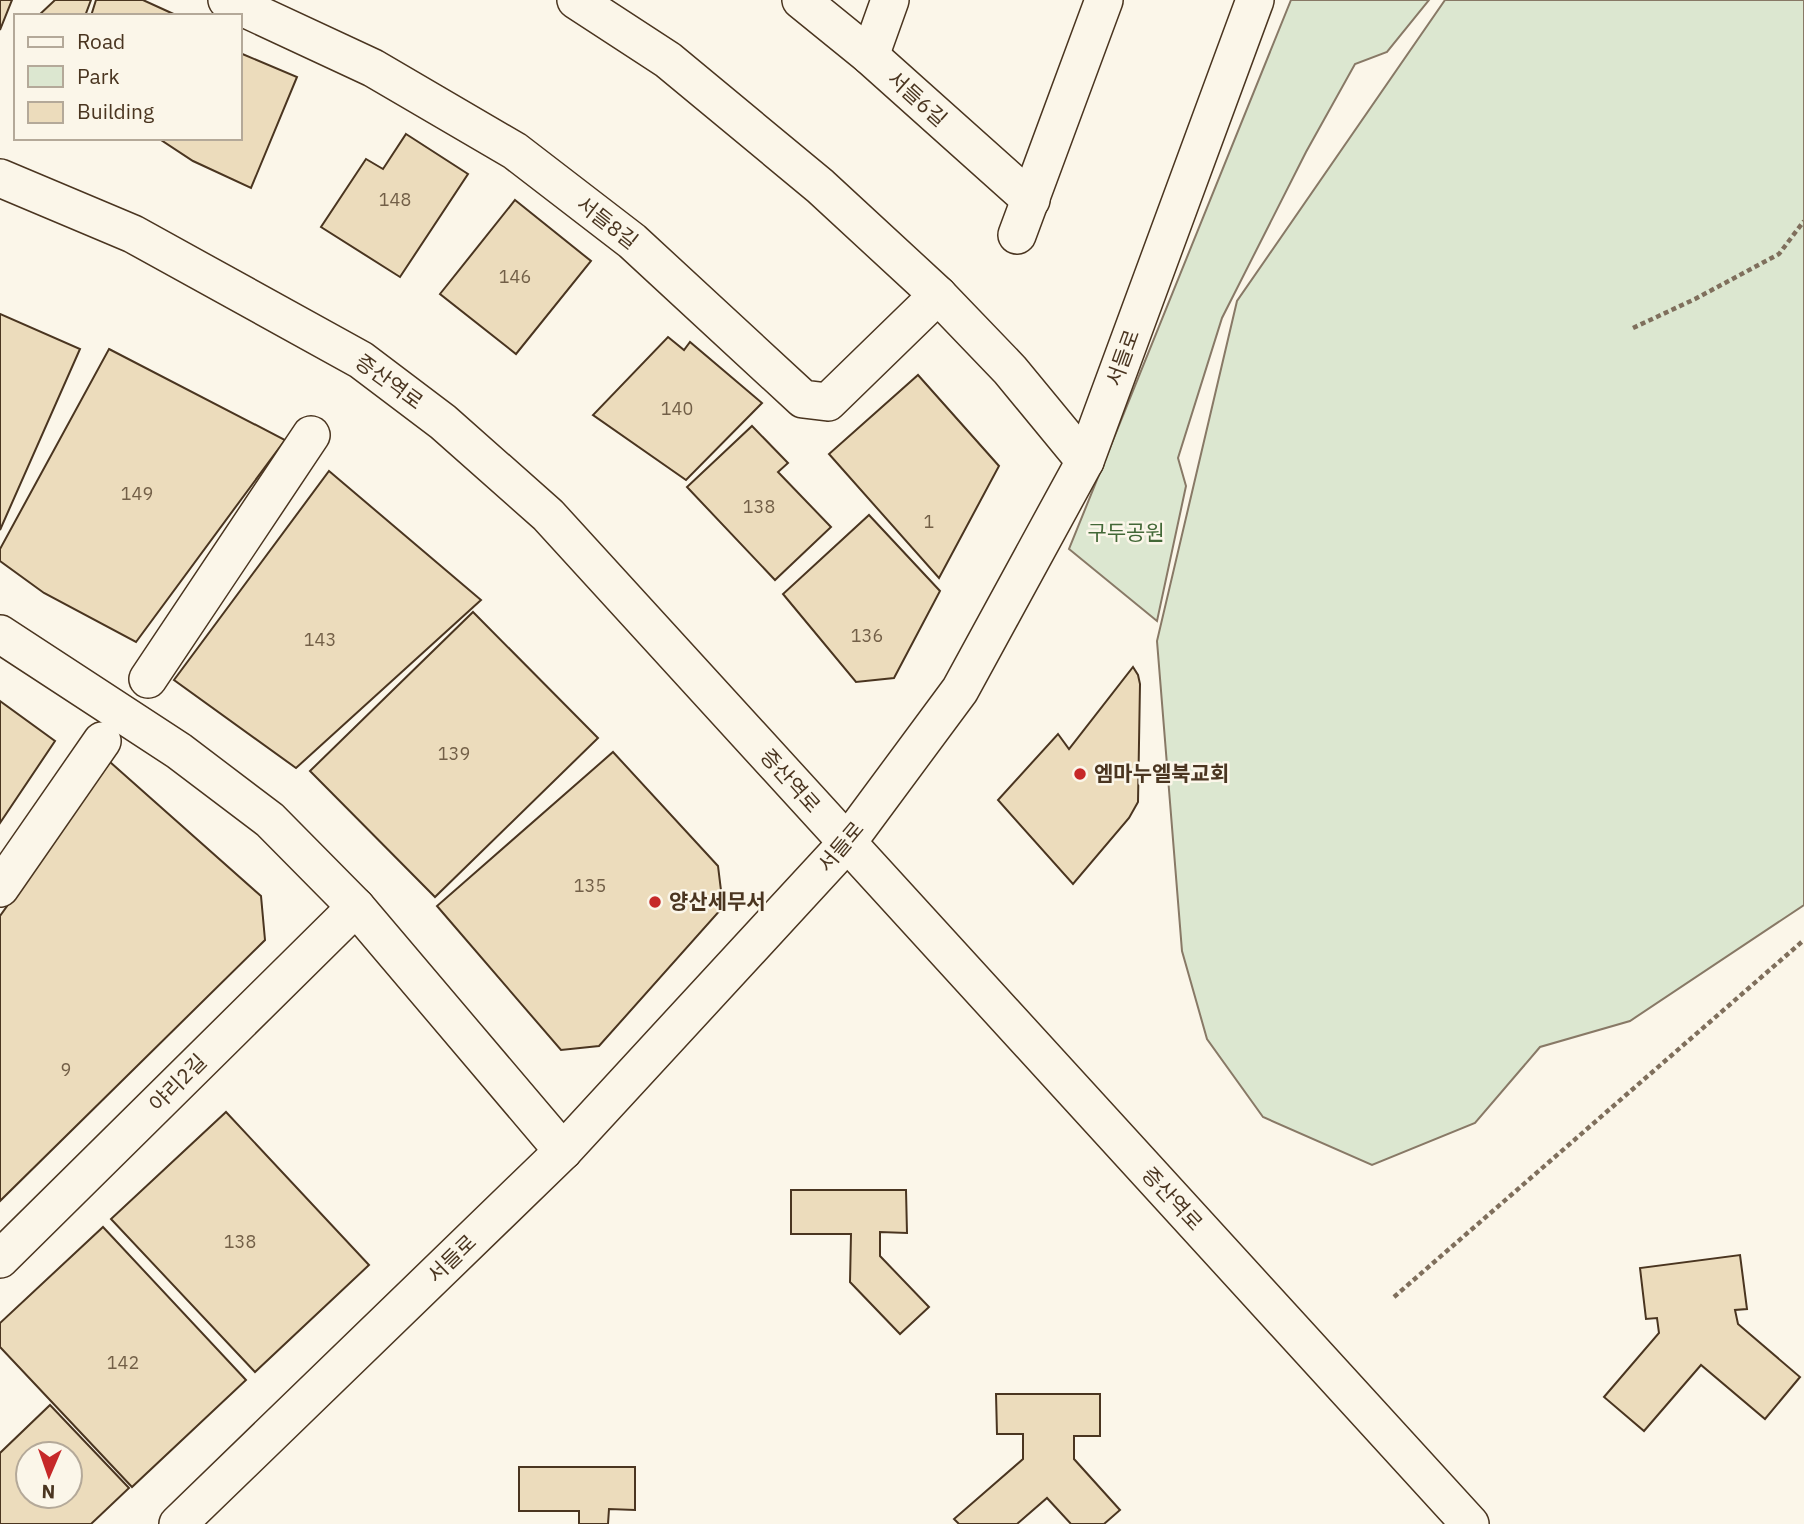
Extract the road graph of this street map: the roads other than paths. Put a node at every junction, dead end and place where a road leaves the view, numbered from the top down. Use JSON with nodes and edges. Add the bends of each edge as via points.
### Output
{"nodes":[{"id":1,"x":227,"y":0,"type":"edge"},
{"id":2,"x":576,"y":0,"type":"edge"},
{"id":3,"x":801,"y":0,"type":"edge"},
{"id":4,"x":890,"y":0,"type":"edge"},
{"id":5,"x":1104,"y":0,"type":"edge"},
{"id":6,"x":1255,"y":0,"type":"edge"},
{"id":7,"x":870,"y":56,"type":"junction"},
{"id":8,"x":0,"y":178,"type":"edge"},
{"id":9,"x":1031,"y":200,"type":"junction"},
{"id":10,"x":1017,"y":235,"type":"dead end"},
{"id":11,"x":938,"y":295,"type":"junction"},
{"id":12,"x":311,"y":435,"type":"dead end"},
{"id":13,"x":1084,"y":461,"type":"junction"},
{"id":14,"x":0,"y":634,"type":"edge"},
{"id":15,"x":148,"y":680,"type":"dead end"},
{"id":16,"x":102,"y":741,"type":"dead end"},
{"id":17,"x":846,"y":844,"type":"junction"},
{"id":18,"x":0,"y":888,"type":"edge"},
{"id":19,"x":356,"y":907,"type":"junction"},
{"id":20,"x":563,"y":1151,"type":"junction"},
{"id":21,"x":0,"y":1259,"type":"edge"},
{"id":22,"x":178,"y":1524,"type":"edge"},
{"id":23,"x":1470,"y":1524,"type":"edge"}],
"edges":[{"from":1,"to":11,"type":"street","name":"서들8길","via":[[373,68],[515,152],[632,241],[803,399],[828,402]]},
{"from":2,"to":11,"type":"street","via":[[668,60],[820,186]]},
{"from":3,"to":7,"type":"street","name":"서들6길"},
{"from":4,"to":7,"type":"street"},
{"from":5,"to":9,"type":"street"},
{"from":6,"to":13,"type":"street","name":"서들로"},
{"from":7,"to":9,"type":"street","name":"서들6길"},
{"from":8,"to":17,"type":"street","name":"증산역로","via":[[133,234],[181,260],[361,360],[443,422],[548,515]]},
{"from":9,"to":10,"type":"street"},
{"from":11,"to":13,"type":"street","via":[[1010,370]]},
{"from":12,"to":15,"type":"street"},
{"from":13,"to":17,"type":"street","name":"서들로","via":[[960,690]]},
{"from":14,"to":19,"type":"street","via":[[145,727],[260,812]]},
{"from":16,"to":18,"type":"street"},
{"from":17,"to":20,"type":"street","name":"서들로"},
{"from":17,"to":23,"type":"street","name":"증산역로"},
{"from":19,"to":20,"type":"street"},
{"from":19,"to":21,"type":"street","name":"야리2길"},
{"from":20,"to":22,"type":"street","name":"서들로"}]}
